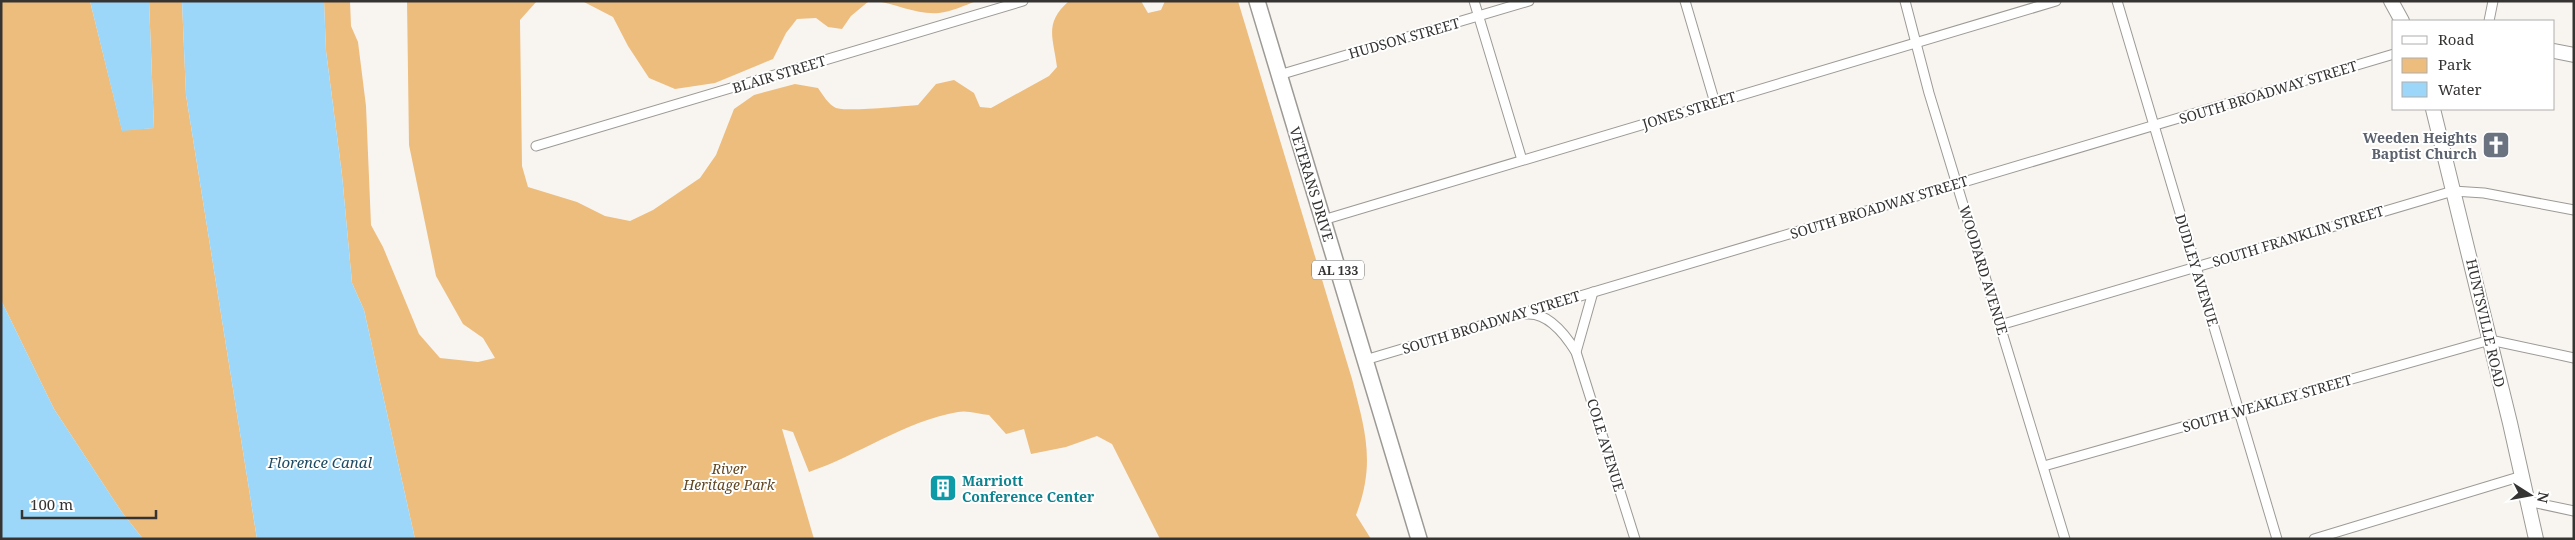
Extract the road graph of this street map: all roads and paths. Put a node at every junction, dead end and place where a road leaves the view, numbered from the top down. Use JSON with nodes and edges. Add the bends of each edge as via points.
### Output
{"nodes":[{"id":1,"x":1023,"y":1,"type":"edge"},
{"id":2,"x":1257,"y":1,"type":"edge"},
{"id":3,"x":1474,"y":1,"type":"edge"},
{"id":4,"x":1530,"y":1,"type":"edge"},
{"id":5,"x":1685,"y":1,"type":"edge"},
{"id":6,"x":1905,"y":1,"type":"edge"},
{"id":7,"x":2056,"y":1,"type":"edge"},
{"id":8,"x":2117,"y":1,"type":"edge"},
{"id":9,"x":2391,"y":1,"type":"edge"},
{"id":10,"x":2493,"y":1,"type":"edge"},
{"id":11,"x":1478,"y":16,"type":"junction"},
{"id":12,"x":2402,"y":20,"type":"edge"},
{"id":13,"x":2489,"y":20,"type":"edge"},
{"id":14,"x":1917,"y":42,"type":"junction"},
{"id":15,"x":2555,"y":51,"type":"edge"},
{"id":16,"x":2392,"y":55,"type":"edge"},
{"id":17,"x":2574,"y":55,"type":"edge"},
{"id":18,"x":1279,"y":75,"type":"junction"},
{"id":19,"x":1715,"y":103,"type":"junction"},
{"id":20,"x":2433,"y":110,"type":"edge"},
{"id":21,"x":2154,"y":126,"type":"junction"},
{"id":22,"x":536,"y":146,"type":"dead end"},
{"id":23,"x":1522,"y":160,"type":"junction"},
{"id":24,"x":1958,"y":184,"type":"junction"},
{"id":25,"x":2453,"y":191,"type":"junction"},
{"id":26,"x":2574,"y":210,"type":"edge"},
{"id":27,"x":1323,"y":220,"type":"junction"},
{"id":28,"x":2196,"y":267,"type":"junction"},
{"id":29,"x":1593,"y":292,"type":"junction"},
{"id":30,"x":1518,"y":314,"type":"junction"},
{"id":31,"x":2000,"y":325,"type":"junction"},
{"id":32,"x":2490,"y":340,"type":"junction"},
{"id":33,"x":1576,"y":352,"type":"junction"},
{"id":34,"x":2574,"y":358,"type":"edge"},
{"id":35,"x":1365,"y":360,"type":"junction"},
{"id":36,"x":2239,"y":411,"type":"junction"},
{"id":37,"x":2044,"y":466,"type":"junction"},
{"id":38,"x":2522,"y":476,"type":"junction"},
{"id":39,"x":2527,"y":501,"type":"junction"},
{"id":40,"x":2574,"y":511,"type":"edge"},
{"id":41,"x":1419,"y":539,"type":"edge"},
{"id":42,"x":1635,"y":539,"type":"edge"},
{"id":43,"x":2065,"y":539,"type":"edge"},
{"id":44,"x":2277,"y":539,"type":"edge"},
{"id":45,"x":2314,"y":539,"type":"edge"},
{"id":46,"x":2536,"y":539,"type":"edge"}],
"edges":[{"from":1,"to":22,"type":"street","name":"BLAIR STREET"},
{"from":2,"to":18,"type":"main road","name":"VETERANS DRIVE","number":"AL 133"},
{"from":3,"to":11,"type":"street"},
{"from":4,"to":11,"type":"street","name":"HUDSON STREET"},
{"from":5,"to":19,"type":"street"},
{"from":6,"to":14,"type":"street","name":"WOODARD AVENUE"},
{"from":7,"to":14,"type":"street","name":"JONES STREET"},
{"from":8,"to":21,"type":"street","name":"DUDLEY AVENUE"},
{"from":9,"to":12,"type":"main road"},
{"from":10,"to":13,"type":"street"},
{"from":11,"to":18,"type":"street","name":"HUDSON STREET"},
{"from":11,"to":23,"type":"street"},
{"from":14,"to":19,"type":"street","name":"JONES STREET"},
{"from":14,"to":24,"type":"street","name":"WOODARD AVENUE","via":[[1929,93]]},
{"from":15,"to":17,"type":"main road"},
{"from":16,"to":21,"type":"street","name":"SOUTH BROADWAY STREET"},
{"from":18,"to":27,"type":"main road","name":"VETERANS DRIVE","number":"AL 133"},
{"from":19,"to":23,"type":"street","name":"JONES STREET"},
{"from":20,"to":25,"type":"main road","name":"HUNTSVILLE ROAD"},
{"from":21,"to":24,"type":"street","name":"SOUTH BROADWAY STREET"},
{"from":21,"to":28,"type":"street","name":"DUDLEY AVENUE"},
{"from":23,"to":27,"type":"street","name":"JONES STREET"},
{"from":24,"to":29,"type":"street","name":"SOUTH BROADWAY STREET"},
{"from":24,"to":31,"type":"street","name":"WOODARD AVENUE"},
{"from":25,"to":26,"type":"street","via":[[2484,193]]},
{"from":25,"to":28,"type":"street","name":"SOUTH FRANKLIN STREET"},
{"from":25,"to":32,"type":"main road","name":"HUNTSVILLE ROAD"},
{"from":27,"to":35,"type":"main road","name":"VETERANS DRIVE","number":"AL 133"},
{"from":28,"to":31,"type":"street","name":"SOUTH FRANKLIN STREET"},
{"from":28,"to":36,"type":"street","name":"DUDLEY AVENUE"},
{"from":29,"to":30,"type":"street","name":"SOUTH BROADWAY STREET"},
{"from":29,"to":33,"type":"street"},
{"from":30,"to":33,"type":"street","name":"COLE AVENUE","via":[[1533,313],[1552,323],[1568,338]]},
{"from":30,"to":35,"type":"street","name":"SOUTH BROADWAY STREET"},
{"from":31,"to":37,"type":"street","name":"WOODARD AVENUE"},
{"from":32,"to":34,"type":"street"},
{"from":32,"to":36,"type":"street","name":"SOUTH WEAKLEY STREET"},
{"from":32,"to":38,"type":"main road","name":"HUNTSVILLE ROAD"},
{"from":33,"to":42,"type":"street","name":"COLE AVENUE"},
{"from":35,"to":41,"type":"main road","name":"VETERANS DRIVE","number":"AL 133"},
{"from":36,"to":37,"type":"street","name":"SOUTH WEAKLEY STREET"},
{"from":36,"to":44,"type":"street","name":"DUDLEY AVENUE"},
{"from":37,"to":43,"type":"street","name":"WOODARD AVENUE"},
{"from":38,"to":39,"type":"main road","name":"HUNTSVILLE ROAD"},
{"from":38,"to":45,"type":"street"},
{"from":39,"to":40,"type":"street"},
{"from":39,"to":46,"type":"main road","name":"HUNTSVILLE ROAD"}]}
